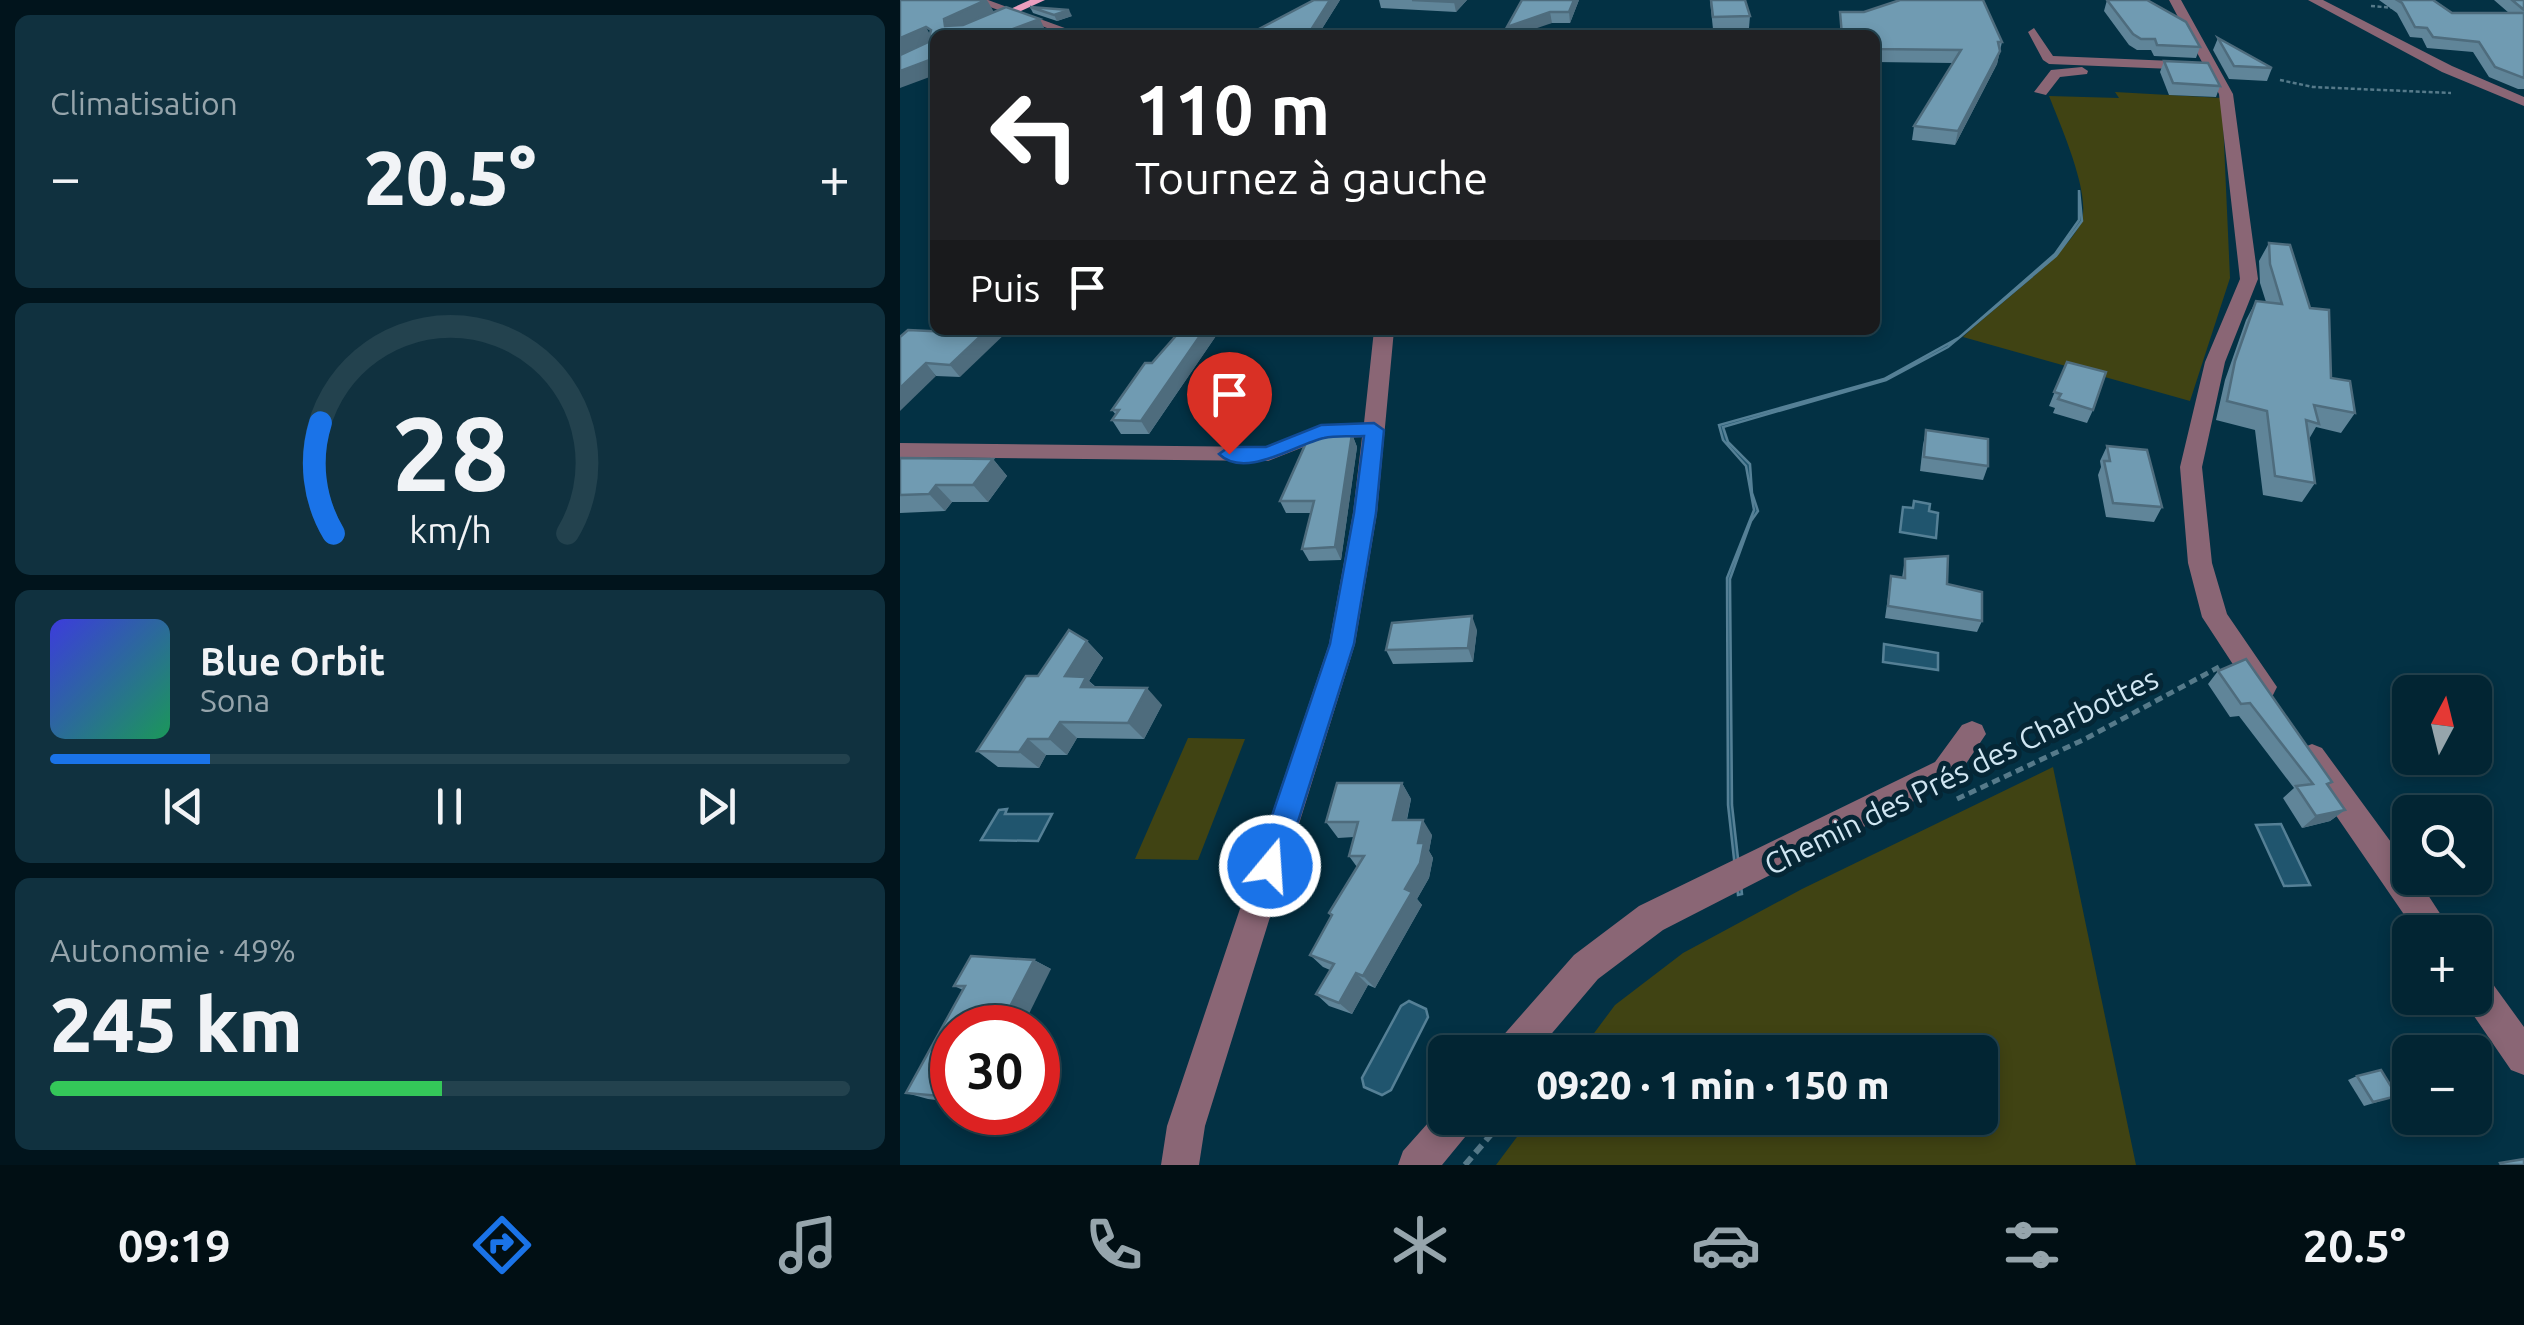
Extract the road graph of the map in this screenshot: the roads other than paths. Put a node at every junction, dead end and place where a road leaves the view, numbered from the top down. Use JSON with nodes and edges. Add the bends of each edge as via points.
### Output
{"nodes":[{"id":1,"x":977,"y":0,"type":"edge"},
{"id":2,"x":1039,"y":0,"type":"edge"},
{"id":3,"x":2175,"y":0,"type":"edge"},
{"id":4,"x":2314,"y":0,"type":"edge"},
{"id":5,"x":1008,"y":11,"type":"junction"},
{"id":6,"x":969,"y":30,"type":"edge"},
{"id":7,"x":1063,"y":30,"type":"edge"},
{"id":8,"x":2034,"y":32,"type":"dead end"},
{"id":9,"x":2211,"y":66,"type":"junction"},
{"id":10,"x":2053,"y":67,"type":"junction"},
{"id":11,"x":2041,"y":92,"type":"dead end"},
{"id":12,"x":2524,"y":102,"type":"edge"},
{"id":13,"x":1384,"y":335,"type":"edge"},
{"id":14,"x":1374,"y":430,"type":"junction"},
{"id":15,"x":900,"y":450,"type":"edge"},
{"id":16,"x":2272,"y":700,"type":"edge"},
{"id":17,"x":2294,"y":731,"type":"edge"},
{"id":18,"x":1972,"y":734,"type":"dead end"},
{"id":19,"x":2424,"y":915,"type":"edge"},
{"id":20,"x":2492,"y":1012,"type":"edge"},
{"id":21,"x":1527,"y":1035,"type":"edge"},
{"id":22,"x":2524,"y":1058,"type":"edge"},
{"id":23,"x":1443,"y":1135,"type":"edge"},
{"id":24,"x":1180,"y":1165,"type":"edge"},
{"id":25,"x":1417,"y":1165,"type":"edge"}],
"edges":[{"from":1,"to":5,"type":"street"},
{"from":2,"to":5,"type":"main road"},
{"from":3,"to":9,"type":"street"},
{"from":4,"to":12,"type":"street"},
{"from":5,"to":6,"type":"main road"},
{"from":5,"to":7,"type":"street"},
{"from":8,"to":10,"type":"street"},
{"from":9,"to":10,"type":"street","via":[[2094,62],[2079,73]]},
{"from":9,"to":16,"type":"street","via":[[2226,94],[2248,279],[2215,362],[2191,467],[2198,544],[2215,617]]},
{"from":10,"to":11,"type":"street"},
{"from":13,"to":14,"type":"street"},
{"from":14,"to":15,"type":"street","via":[[1321,432],[1268,454]]},
{"from":14,"to":24,"type":"street","via":[[1342,644],[1186,1126]]},
{"from":17,"to":19,"type":"street"},
{"from":18,"to":21,"type":"street","via":[[1945,771],[1651,918],[1586,966]]},
{"from":20,"to":22,"type":"street"},
{"from":23,"to":25,"type":"street"}]}
